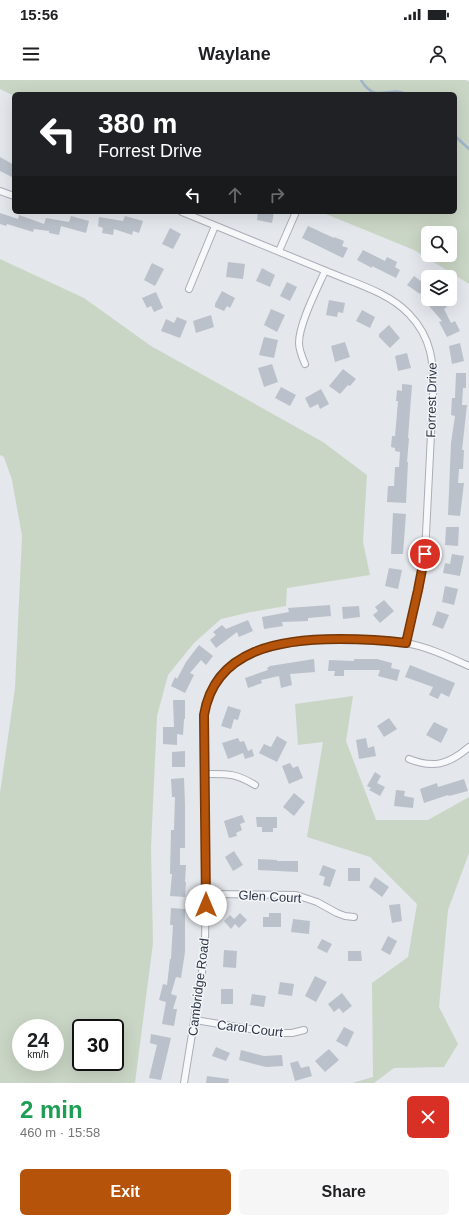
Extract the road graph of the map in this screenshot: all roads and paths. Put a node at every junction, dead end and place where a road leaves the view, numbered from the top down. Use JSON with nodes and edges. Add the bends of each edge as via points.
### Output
{"nodes":[{"id":1,"x":0,"y":191,"type":"edge"},
{"id":2,"x":12,"y":195,"type":"edge"},
{"id":3,"x":187,"y":214,"type":"edge"},
{"id":4,"x":295,"y":214,"type":"edge"},
{"id":5,"x":215,"y":226,"type":"junction"},
{"id":6,"x":279,"y":251,"type":"junction"},
{"id":7,"x":325,"y":271,"type":"junction"},
{"id":8,"x":189,"y":289,"type":"dead end"},
{"id":9,"x":304,"y":364,"type":"dead end"},
{"id":10,"x":406,"y":643,"type":"junction"},
{"id":11,"x":469,"y":666,"type":"edge"},
{"id":12,"x":469,"y":747,"type":"edge"},
{"id":13,"x":409,"y":759,"type":"dead end"},
{"id":14,"x":205,"y":774,"type":"junction"},
{"id":15,"x":255,"y":785,"type":"dead end"},
{"id":16,"x":206,"y":894,"type":"junction"},
{"id":17,"x":354,"y":917,"type":"dead end"},
{"id":18,"x":195,"y":1020,"type":"junction"},
{"id":19,"x":304,"y":1030,"type":"dead end"},
{"id":20,"x":184,"y":1083,"type":"edge"}],
"edges":[{"from":1,"to":2,"type":"street"},
{"from":3,"to":5,"type":"street","name":"Forrest Drive"},
{"from":4,"to":6,"type":"street"},
{"from":5,"to":6,"type":"street","name":"Forrest Drive"},
{"from":5,"to":8,"type":"street"},
{"from":6,"to":7,"type":"street","name":"Forrest Drive"},
{"from":7,"to":9,"type":"street","via":[[299,336],[300,353]]},
{"from":7,"to":10,"type":"street","name":"Forrest Drive","via":[[386,296],[403,308],[420,329],[431,354],[434,376],[425,554]]},
{"from":10,"to":11,"type":"street","name":"Cambridge Road"},
{"from":10,"to":14,"type":"street","name":"Cambridge Road","via":[[369,639],[305,640],[263,649],[239,660],[217,681],[206,706]]},
{"from":12,"to":13,"type":"street","via":[[456,757],[441,763],[425,764]]},
{"from":14,"to":15,"type":"street","via":[[234,775]]},
{"from":14,"to":16,"type":"street","name":"Cambridge Road"},
{"from":16,"to":17,"type":"street","name":"Glen Court","via":[[296,895],[317,902],[337,913]]},
{"from":16,"to":18,"type":"street","name":"Cambridge Road","via":[[203,965]]},
{"from":18,"to":19,"type":"street","name":"Carol Court","via":[[274,1033]]},
{"from":18,"to":20,"type":"street","name":"Cambridge Road"}]}
